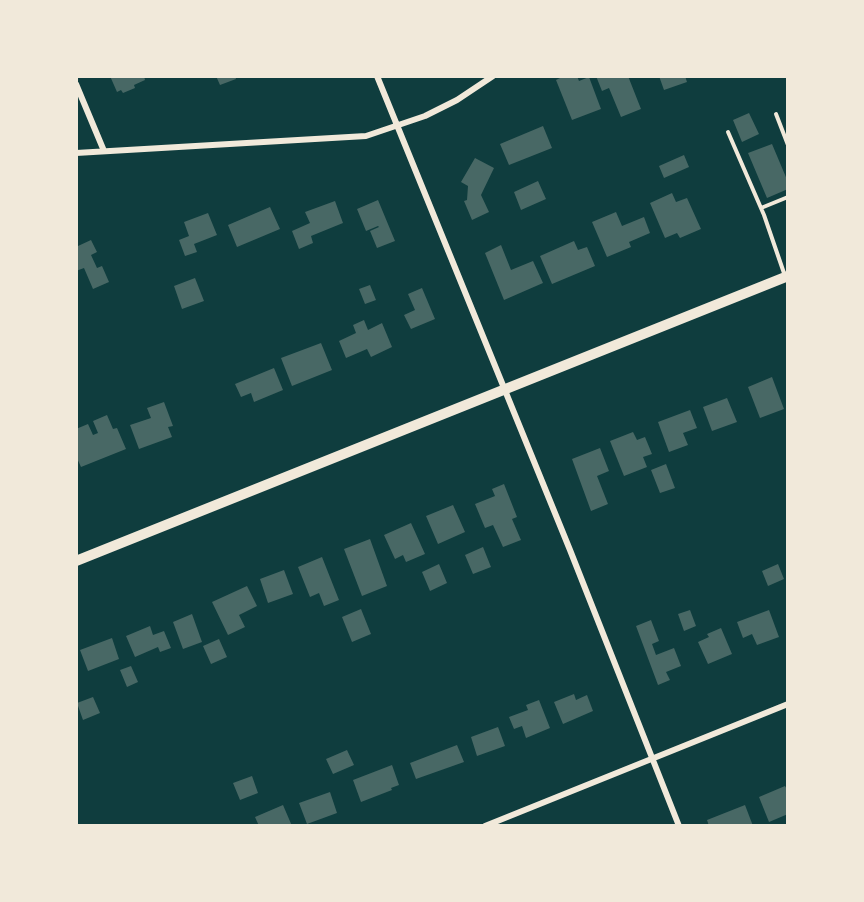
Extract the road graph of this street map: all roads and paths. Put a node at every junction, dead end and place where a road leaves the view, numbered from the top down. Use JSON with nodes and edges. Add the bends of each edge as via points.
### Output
{"nodes":[{"id":1,"x":377,"y":76,"type":"edge"},
{"id":2,"x":494,"y":76,"type":"edge"},
{"id":3,"x":76,"y":84,"type":"edge"},
{"id":4,"x":776,"y":114,"type":"dead end"},
{"id":5,"x":397,"y":126,"type":"junction"},
{"id":6,"x":728,"y":132,"type":"dead end"},
{"id":7,"x":788,"y":145,"type":"edge"},
{"id":8,"x":104,"y":151,"type":"junction"},
{"id":9,"x":76,"y":153,"type":"edge"},
{"id":10,"x":788,"y":197,"type":"edge"},
{"id":11,"x":761,"y":208,"type":"junction"},
{"id":12,"x":786,"y":276,"type":"edge"},
{"id":13,"x":504,"y":390,"type":"junction"},
{"id":14,"x":76,"y":561,"type":"edge"},
{"id":15,"x":788,"y":704,"type":"edge"},
{"id":16,"x":653,"y":758,"type":"junction"},
{"id":17,"x":485,"y":825,"type":"edge"},
{"id":18,"x":679,"y":825,"type":"edge"}],
"edges":[{"from":1,"to":5,"type":"street"},
{"from":2,"to":5,"type":"street","via":[[457,100]]},
{"from":3,"to":8,"type":"street"},
{"from":4,"to":7,"type":"lane"},
{"from":5,"to":8,"type":"street","via":[[366,136]]},
{"from":5,"to":13,"type":"street"},
{"from":6,"to":11,"type":"lane"},
{"from":8,"to":9,"type":"street"},
{"from":10,"to":11,"type":"lane"},
{"from":11,"to":12,"type":"lane"},
{"from":12,"to":13,"type":"street"},
{"from":13,"to":14,"type":"street"},
{"from":13,"to":16,"type":"street"},
{"from":15,"to":16,"type":"street"},
{"from":16,"to":17,"type":"street"},
{"from":16,"to":18,"type":"street"}]}
